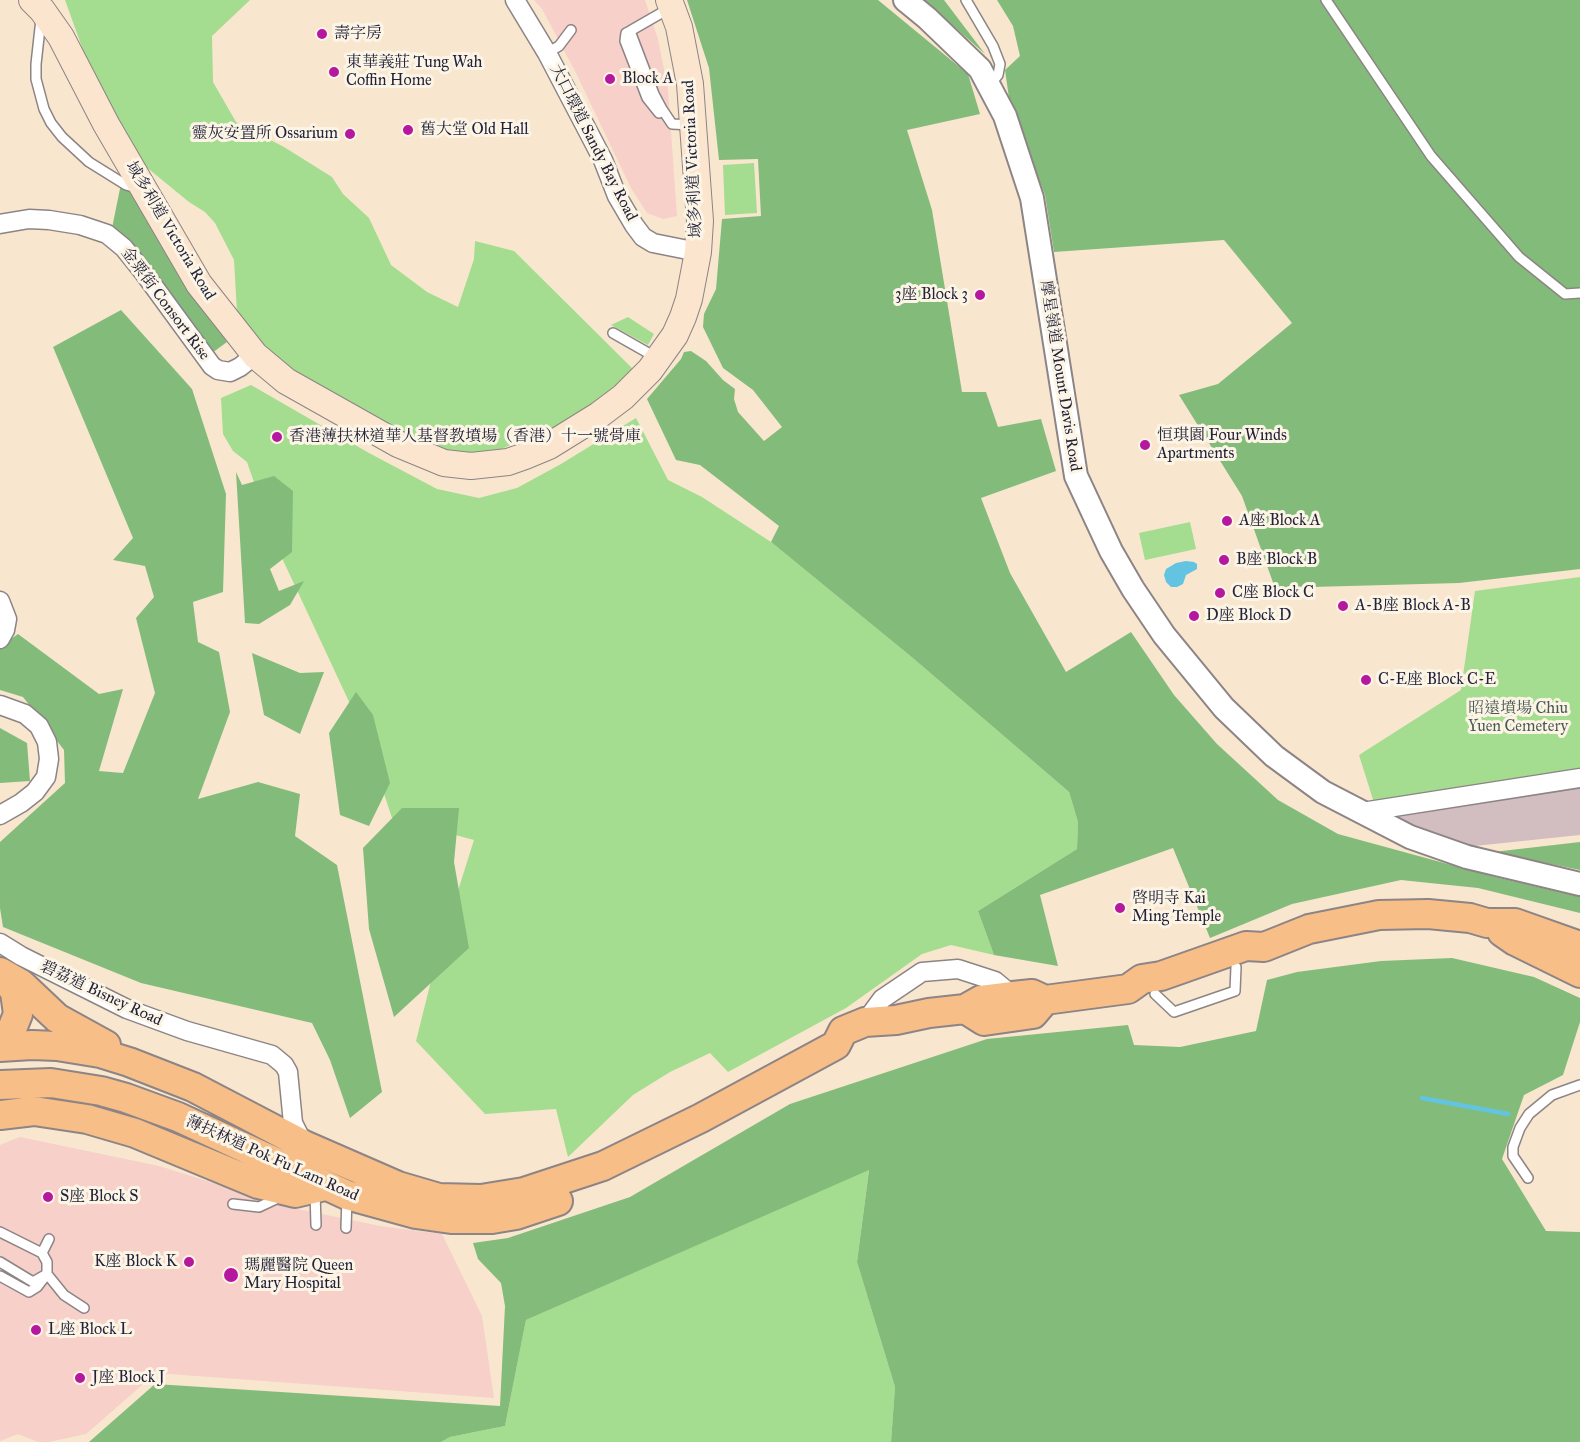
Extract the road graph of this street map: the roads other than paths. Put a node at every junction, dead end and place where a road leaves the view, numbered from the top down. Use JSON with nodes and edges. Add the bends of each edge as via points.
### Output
{"nodes":[{"id":1,"x":515,"y":0,"type":"edge"},
{"id":2,"x":905,"y":0,"type":"edge"},
{"id":3,"x":966,"y":0,"type":"edge"},
{"id":4,"x":1326,"y":0,"type":"edge"},
{"id":5,"x":670,"y":3,"type":"edge"},
{"id":6,"x":40,"y":8,"type":"edge"},
{"id":7,"x":571,"y":30,"type":"dead end"},
{"id":8,"x":547,"y":53,"type":"junction"},
{"id":9,"x":989,"y":87,"type":"junction"},
{"id":10,"x":683,"y":125,"type":"junction"},
{"id":11,"x":141,"y":187,"type":"junction"},
{"id":12,"x":0,"y":225,"type":"edge"},
{"id":13,"x":698,"y":252,"type":"junction"},
{"id":14,"x":1580,"y":293,"type":"edge"},
{"id":15,"x":613,"y":333,"type":"dead end"},
{"id":16,"x":255,"y":355,"type":"junction"},
{"id":17,"x":659,"y":359,"type":"junction"},
{"id":18,"x":0,"y":601,"type":"edge"},
{"id":19,"x":0,"y":639,"type":"edge"},
{"id":20,"x":0,"y":705,"type":"edge"},
{"id":21,"x":1580,"y":778,"type":"edge"},
{"id":22,"x":1362,"y":812,"type":"junction"},
{"id":23,"x":0,"y":815,"type":"edge"},
{"id":24,"x":1580,"y":884,"type":"edge"},
{"id":25,"x":1487,"y":922,"type":"junction"},
{"id":26,"x":0,"y":943,"type":"edge"},
{"id":27,"x":1580,"y":946,"type":"edge"},
{"id":28,"x":1264,"y":947,"type":"junction"},
{"id":29,"x":0,"y":972,"type":"edge"},
{"id":30,"x":1580,"y":973,"type":"edge"},
{"id":31,"x":1142,"y":991,"type":"junction"},
{"id":32,"x":1013,"y":996,"type":"junction"},
{"id":33,"x":1046,"y":1000,"type":"junction"},
{"id":34,"x":965,"y":1009,"type":"junction"},
{"id":35,"x":896,"y":1020,"type":"junction"},
{"id":36,"x":865,"y":1022,"type":"junction"},
{"id":37,"x":836,"y":1045,"type":"junction"},
{"id":38,"x":0,"y":1046,"type":"edge"},
{"id":39,"x":158,"y":1072,"type":"junction"},
{"id":40,"x":0,"y":1084,"type":"edge"},
{"id":41,"x":1580,"y":1085,"type":"edge"},
{"id":42,"x":290,"y":1087,"type":"junction"},
{"id":43,"x":0,"y":1115,"type":"edge"},
{"id":44,"x":246,"y":1115,"type":"junction"},
{"id":45,"x":302,"y":1175,"type":"junction"},
{"id":46,"x":1528,"y":1178,"type":"dead end"},
{"id":47,"x":233,"y":1204,"type":"dead end"},
{"id":48,"x":437,"y":1207,"type":"junction"},
{"id":49,"x":316,"y":1225,"type":"dead end"},
{"id":50,"x":346,"y":1228,"type":"dead end"},
{"id":51,"x":0,"y":1232,"type":"edge"},
{"id":52,"x":50,"y":1239,"type":"dead end"},
{"id":53,"x":42,"y":1253,"type":"junction"},
{"id":54,"x":0,"y":1262,"type":"edge"},
{"id":55,"x":47,"y":1274,"type":"junction"},
{"id":56,"x":0,"y":1276,"type":"edge"},
{"id":57,"x":84,"y":1308,"type":"dead end"}],
"edges":[{"from":1,"to":8,"type":"street","name":"大口環道 Sandy Bay Road"},
{"from":2,"to":9,"type":"street","name":"摩星嶺道 Mount Davis Road","via":[[980,69]]},
{"from":3,"to":9,"type":"lane","via":[[1000,64]]},
{"from":4,"to":14,"type":"lane","via":[[1431,156],[1519,257],[1564,294]]},
{"from":5,"to":10,"type":"main road","name":"域多利道 Victoria Road","via":[[687,67]]},
{"from":5,"to":10,"type":"lane","via":[[630,31],[654,94]]},
{"from":6,"to":11,"type":"main road","name":"域多利道 Victoria Road","via":[[61,37]]},
{"from":6,"to":11,"type":"lane","via":[[36,79],[51,123],[89,162],[126,185]]},
{"from":7,"to":8,"type":"lane","via":[[559,46]]},
{"from":8,"to":13,"type":"street","name":"大口環道 Sandy Bay Road","via":[[603,160],[617,196],[643,237],[652,243]]},
{"from":9,"to":22,"type":"street","name":"摩星嶺道 Mount Davis Road","via":[[1005,116],[1032,198],[1076,476],[1107,543],[1164,635],[1224,708],[1274,756],[1323,792]]},
{"from":10,"to":13,"type":"main road","name":"域多利道 Victoria Road","via":[[700,221]]},
{"from":11,"to":16,"type":"main road","name":"域多利道 Victoria Road","via":[[199,284]]},
{"from":12,"to":16,"type":"street","name":"金粟街 Consort Rise","via":[[49,220],[107,234],[144,273],[212,366],[231,372]]},
{"from":13,"to":17,"type":"main road","name":"域多利道 Victoria Road","via":[[683,317]]},
{"from":15,"to":17,"type":"lane"},
{"from":16,"to":17,"type":"main road","name":"域多利道 Victoria Road","via":[[286,381],[398,444],[444,463],[471,466],[508,462],[564,437],[623,397]]},
{"from":18,"to":19,"type":"street","via":[[7,619]]},
{"from":20,"to":23,"type":"street","via":[[25,714],[39,726],[47,742],[49,759],[45,777],[35,792]]},
{"from":21,"to":22,"type":"street"},
{"from":22,"to":24,"type":"street","name":"摩星嶺道 Mount Davis Road","via":[[1410,837],[1467,857]]},
{"from":25,"to":27,"type":"main road","name":"薄扶林道 Pok Fu Lam Road","via":[[1515,923]]},
{"from":25,"to":28,"type":"main road","name":"薄扶林道 Pok Fu Lam Road","via":[[1428,914],[1379,915],[1309,929]]},
{"from":25,"to":30,"type":"main road","name":"薄扶林道 Pok Fu Lam Road","via":[[1515,941]]},
{"from":26,"to":42,"type":"street","name":"碧荔道 Bisney Road","via":[[96,995],[155,1020],[272,1055],[288,1072]]},
{"from":28,"to":31,"type":"main road","name":"薄扶林道 Pok Fu Lam Road","via":[[1250,964],[1167,992]]},
{"from":28,"to":31,"type":"main road","name":"薄扶林道 Pok Fu Lam Road","via":[[1246,946],[1142,979]]},
{"from":29,"to":38,"type":"main road","via":[[15,992],[18,1014],[14,1028]]},
{"from":29,"to":39,"type":"main road","via":[[21,984],[63,1022]]},
{"from":31,"to":33,"type":"main road","name":"薄扶林道 Pok Fu Lam Road"},
{"from":32,"to":33,"type":"main road","name":"薄扶林道 Pok Fu Lam Road","via":[[1032,994]]},
{"from":32,"to":34,"type":"main road","name":"薄扶林道 Pok Fu Lam Road","via":[[981,1000]]},
{"from":32,"to":36,"type":"street","via":[[995,981],[958,969],[922,972],[882,999]]},
{"from":33,"to":34,"type":"main road","name":"薄扶林道 Pok Fu Lam Road","via":[[1033,1014],[984,1021]]},
{"from":34,"to":35,"type":"main road","name":"薄扶林道 Pok Fu Lam Road"},
{"from":35,"to":36,"type":"main road","name":"薄扶林道 Pok Fu Lam Road"},
{"from":35,"to":37,"type":"main road","name":"薄扶林道 Pok Fu Lam Road","via":[[870,1039],[849,1047]]},
{"from":36,"to":37,"type":"main road","name":"薄扶林道 Pok Fu Lam Road","via":[[843,1031]]},
{"from":37,"to":48,"type":"main road","name":"薄扶林道 Pok Fu Lam Road","via":[[603,1166],[585,1189],[543,1207],[492,1219],[451,1219]]},
{"from":38,"to":39,"type":"main road","name":"薄扶林道 Pok Fu Lam Road","via":[[69,1047]]},
{"from":39,"to":44,"type":"main road","name":"薄扶林道 Pok Fu Lam Road"},
{"from":40,"to":45,"type":"main road","name":"薄扶林道 Pok Fu Lam Road","via":[[51,1083],[101,1091],[178,1117]]},
{"from":41,"to":46,"type":"lane","via":[[1552,1095],[1529,1114],[1520,1128],[1512,1152]]},
{"from":42,"to":44,"type":"street","via":[[284,1102],[272,1114]]},
{"from":42,"to":45,"type":"street","name":"碧荔道 Bisney Road"},
{"from":43,"to":45,"type":"main road","via":[[40,1112],[104,1124],[176,1149],[233,1176]]},
{"from":44,"to":45,"type":"main road","name":"薄扶林道 Pok Fu Lam Road"},
{"from":45,"to":47,"type":"lane","via":[[276,1199],[259,1207]]},
{"from":45,"to":48,"type":"main road","name":"薄扶林道 Pok Fu Lam Road","via":[[389,1183]]},
{"from":45,"to":48,"type":"main road","name":"薄扶林道 Pok Fu Lam Road","via":[[407,1212]]},
{"from":45,"to":49,"type":"lane"},
{"from":45,"to":50,"type":"lane"},
{"from":51,"to":53,"type":"lane"},
{"from":52,"to":53,"type":"lane"},
{"from":53,"to":55,"type":"lane"},
{"from":54,"to":55,"type":"lane","via":[[33,1282]]},
{"from":55,"to":56,"type":"lane","via":[[29,1292]]},
{"from":55,"to":57,"type":"lane","via":[[64,1295]]}]}
